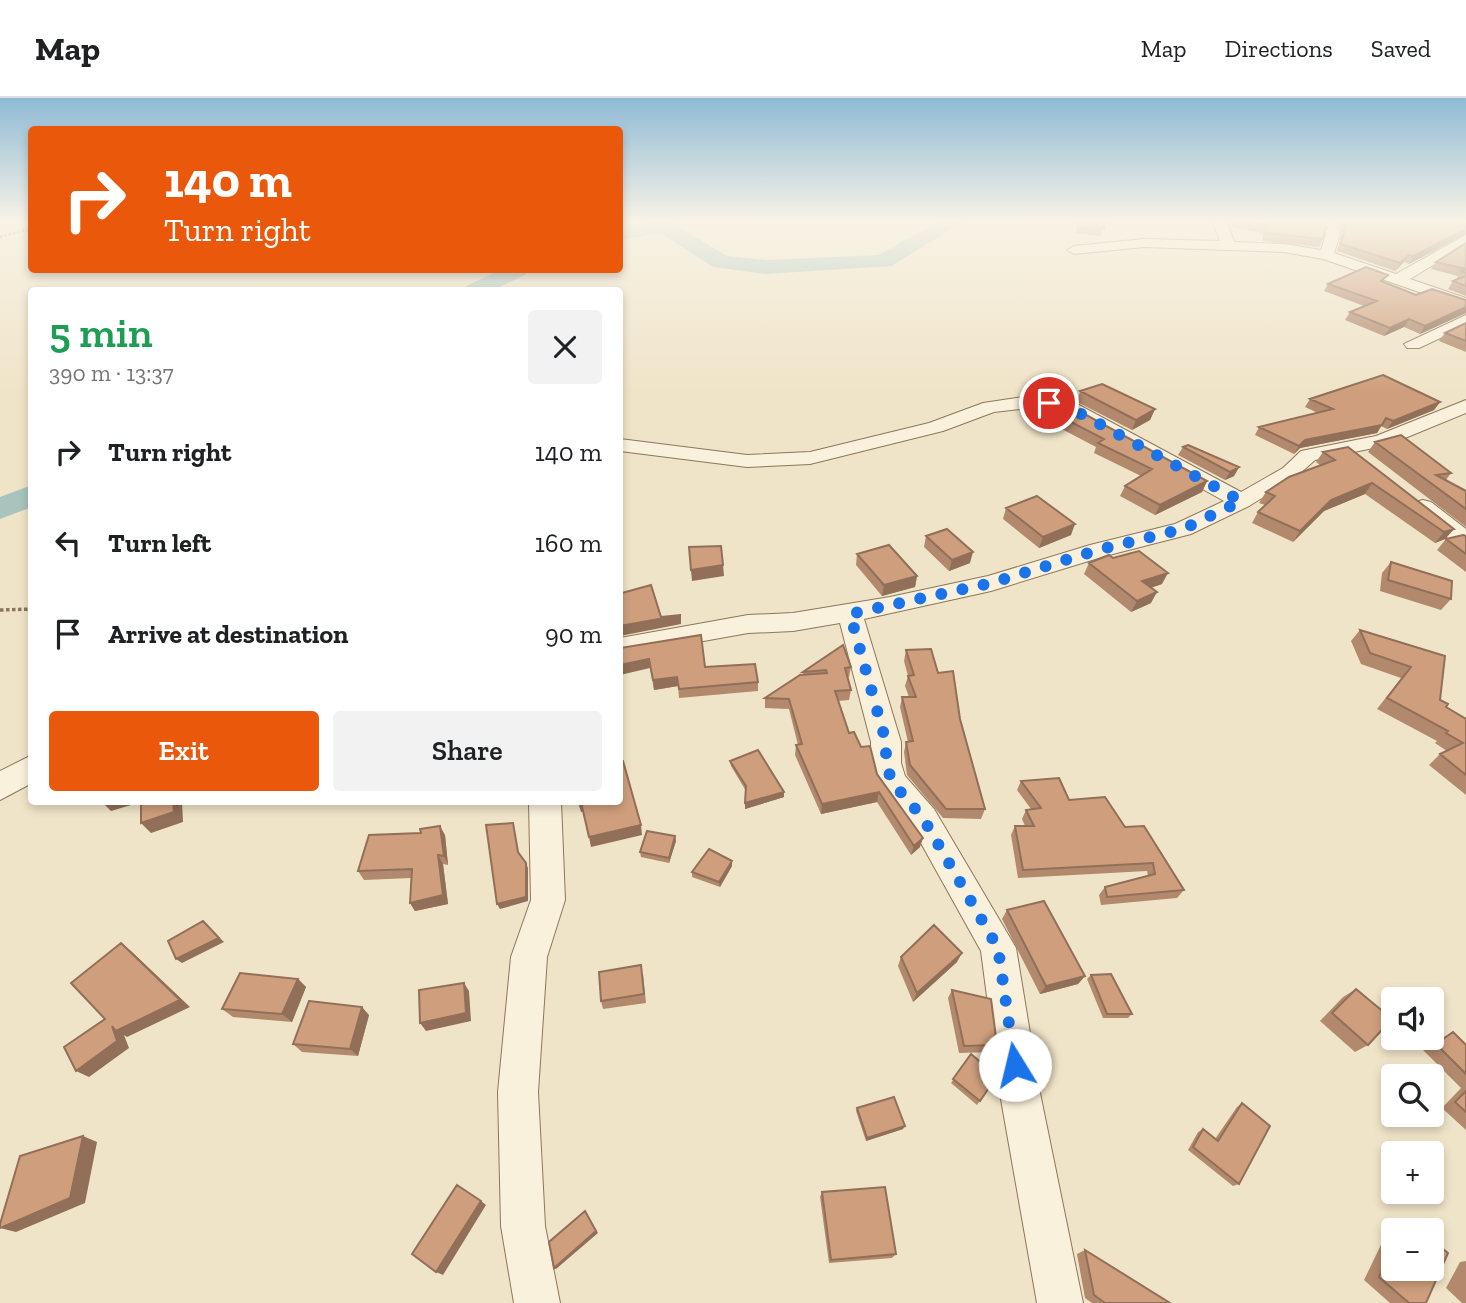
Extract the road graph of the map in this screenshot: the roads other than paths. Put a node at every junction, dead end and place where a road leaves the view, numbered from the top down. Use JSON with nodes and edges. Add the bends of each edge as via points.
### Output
{"nodes":[{"id":1,"x":1398,"y":279,"type":"edge"},
{"id":2,"x":1466,"y":303,"type":"edge"},
{"id":3,"x":1466,"y":320,"type":"edge"},
{"id":4,"x":1443,"y":331,"type":"junction"},
{"id":5,"x":1466,"y":339,"type":"edge"},
{"id":6,"x":1413,"y":344,"type":"dead end"},
{"id":7,"x":1466,"y":406,"type":"edge"},
{"id":8,"x":623,"y":445,"type":"edge"},
{"id":9,"x":1346,"y":448,"type":"junction"},
{"id":10,"x":1367,"y":464,"type":"edge"},
{"id":11,"x":1410,"y":497,"type":"edge"},
{"id":12,"x":1241,"y":501,"type":"junction"},
{"id":13,"x":1466,"y":541,"type":"edge"},
{"id":14,"x":850,"y":614,"type":"junction"},
{"id":15,"x":623,"y":645,"type":"edge"},
{"id":16,"x":28,"y":770,"type":"edge"},
{"id":17,"x":0,"y":787,"type":"edge"},
{"id":18,"x":545,"y":805,"type":"edge"},
{"id":19,"x":537,"y":1303,"type":"edge"},
{"id":20,"x":1060,"y":1303,"type":"edge"}],
"edges":[{"from":1,"to":2,"type":"street"},
{"from":3,"to":4,"type":"street"},
{"from":4,"to":5,"type":"street"},
{"from":4,"to":6,"type":"street"},
{"from":7,"to":9,"type":"street","via":[[1381,441]]},
{"from":8,"to":12,"type":"street","via":[[747,461],[810,458],[936,427],[990,407],[1035,401],[1072,409]]},
{"from":9,"to":10,"type":"street"},
{"from":9,"to":12,"type":"street","via":[[1308,455],[1290,472]]},
{"from":11,"to":13,"type":"street"},
{"from":12,"to":14,"type":"street","via":[[1183,529],[991,583]]},
{"from":14,"to":15,"type":"street","via":[[748,624]]},
{"from":14,"to":20,"type":"street","via":[[886,742],[892,782],[923,818],[998,948]]},
{"from":16,"to":17,"type":"street"},
{"from":18,"to":19,"type":"street","via":[[548,901],[529,957],[518,1092],[523,1226]]}]}
